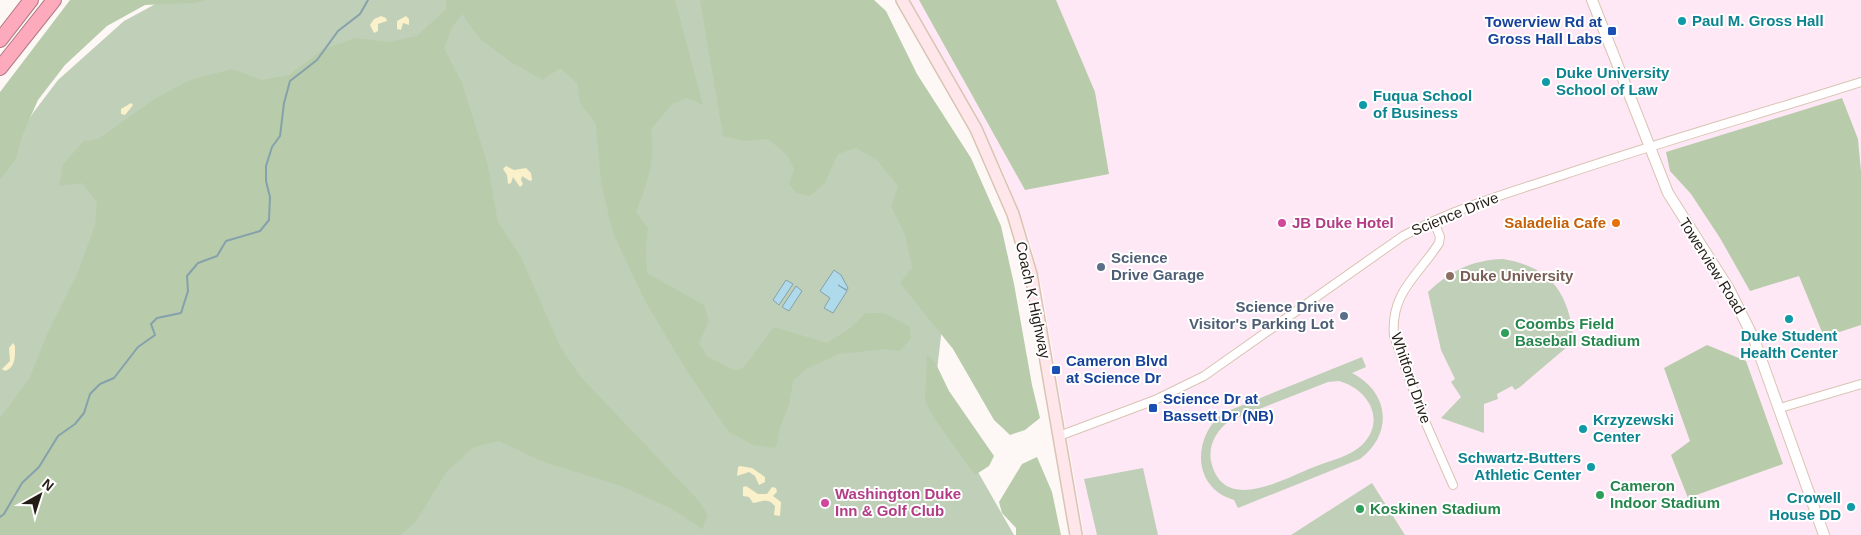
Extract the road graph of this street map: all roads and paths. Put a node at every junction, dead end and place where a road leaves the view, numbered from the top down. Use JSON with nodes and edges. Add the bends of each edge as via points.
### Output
{"nodes":[{"id":1,"x":31,"y":0,"type":"edge"},
{"id":2,"x":54,"y":0,"type":"edge"},
{"id":3,"x":902,"y":0,"type":"edge"},
{"id":4,"x":1592,"y":0,"type":"edge"},
{"id":5,"x":0,"y":40,"type":"edge"},
{"id":6,"x":0,"y":68,"type":"edge"},
{"id":7,"x":1861,"y":82,"type":"edge"},
{"id":8,"x":1648,"y":148,"type":"junction"},
{"id":9,"x":1434,"y":221,"type":"junction"},
{"id":10,"x":1861,"y":384,"type":"edge"},
{"id":11,"x":1780,"y":408,"type":"junction"},
{"id":12,"x":1059,"y":436,"type":"junction"},
{"id":13,"x":1453,"y":485,"type":"dead end"},
{"id":14,"x":1076,"y":535,"type":"edge"},
{"id":15,"x":1824,"y":535,"type":"edge"}],
"edges":[{"from":1,"to":5,"type":"highway"},
{"from":2,"to":6,"type":"highway"},
{"from":3,"to":12,"type":"main road","name":"Coach K Highway","via":[[976,129],[1013,214],[1031,274]]},
{"from":4,"to":8,"type":"street","name":"Towerview Road"},
{"from":7,"to":8,"type":"street","name":"Science Drive"},
{"from":8,"to":9,"type":"street","name":"Science Drive","via":[[1463,208]]},
{"from":8,"to":11,"type":"street","name":"Towerview Road","via":[[1668,193],[1738,306]]},
{"from":9,"to":12,"type":"street","name":"Science Drive","via":[[1403,236],[1204,376],[1155,400]]},
{"from":9,"to":13,"type":"street","name":"Whitford Drive","via":[[1439,243],[1398,301],[1393,323],[1394,336],[1424,419]]},
{"from":10,"to":11,"type":"street"},
{"from":11,"to":15,"type":"street","name":"Towerview Road"},
{"from":12,"to":14,"type":"main road","name":"Coach K Highway"}]}
